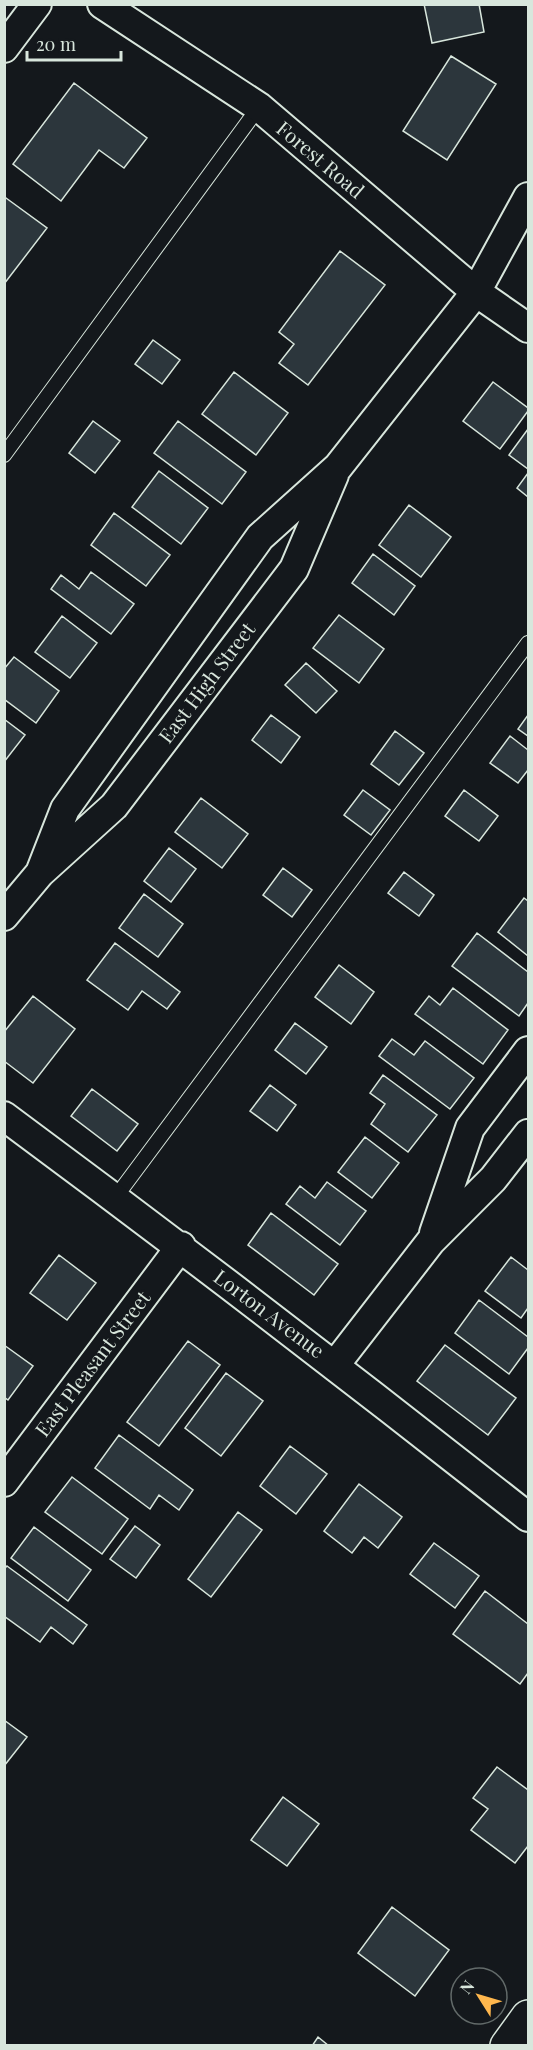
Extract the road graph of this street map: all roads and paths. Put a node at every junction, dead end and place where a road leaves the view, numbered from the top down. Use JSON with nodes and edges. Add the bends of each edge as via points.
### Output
{"nodes":[{"id":1,"x":37,"y":4,"type":"edge"},
{"id":2,"x":102,"y":4,"type":"edge"},
{"id":3,"x":4,"y":48,"type":"edge"},
{"id":4,"x":259,"y":107,"type":"junction"},
{"id":5,"x":528,"y":197,"type":"edge"},
{"id":6,"x":476,"y":292,"type":"junction"},
{"id":7,"x":528,"y":328,"type":"edge"},
{"id":8,"x":4,"y":455,"type":"edge"},
{"id":9,"x":338,"y":467,"type":"junction"},
{"id":10,"x":528,"y":643,"type":"edge"},
{"id":11,"x":40,"y":873,"type":"junction"},
{"id":12,"x":4,"y":916,"type":"edge"},
{"id":13,"x":528,"y":1051,"type":"edge"},
{"id":14,"x":4,"y":1116,"type":"edge"},
{"id":15,"x":528,"y":1134,"type":"edge"},
{"id":16,"x":115,"y":1198,"type":"junction"},
{"id":17,"x":431,"y":1241,"type":"junction"},
{"id":18,"x":181,"y":1246,"type":"junction"},
{"id":19,"x":335,"y":1365,"type":"junction"},
{"id":20,"x":4,"y":1482,"type":"edge"},
{"id":21,"x":528,"y":1517,"type":"edge"}],
"edges":[{"from":1,"to":3,"type":"street"},
{"from":2,"to":4,"type":"street","name":"Forest Road"},
{"from":4,"to":6,"type":"street","name":"Forest Road"},
{"from":4,"to":8,"type":"lane"},
{"from":5,"to":6,"type":"street","name":"East High Street"},
{"from":6,"to":7,"type":"street","name":"Forest Road"},
{"from":6,"to":9,"type":"street","name":"East High Street"},
{"from":9,"to":11,"type":"street","name":"East High Street","via":[[260,537],[65,809]]},
{"from":9,"to":11,"type":"street","name":"East High Street","via":[[294,569],[114,806]]},
{"from":10,"to":16,"type":"lane"},
{"from":11,"to":12,"type":"street","name":"East High Street"},
{"from":13,"to":17,"type":"street","via":[[470,1128]]},
{"from":14,"to":16,"type":"street","name":"Lorton Avenue"},
{"from":15,"to":17,"type":"street","via":[[493,1179]]},
{"from":16,"to":18,"type":"street","name":"Lorton Avenue"},
{"from":17,"to":19,"type":"street"},
{"from":18,"to":19,"type":"street","name":"Lorton Avenue"},
{"from":18,"to":20,"type":"street","name":"East Pleasant Street"},
{"from":19,"to":21,"type":"street","name":"Lorton Avenue"}]}
